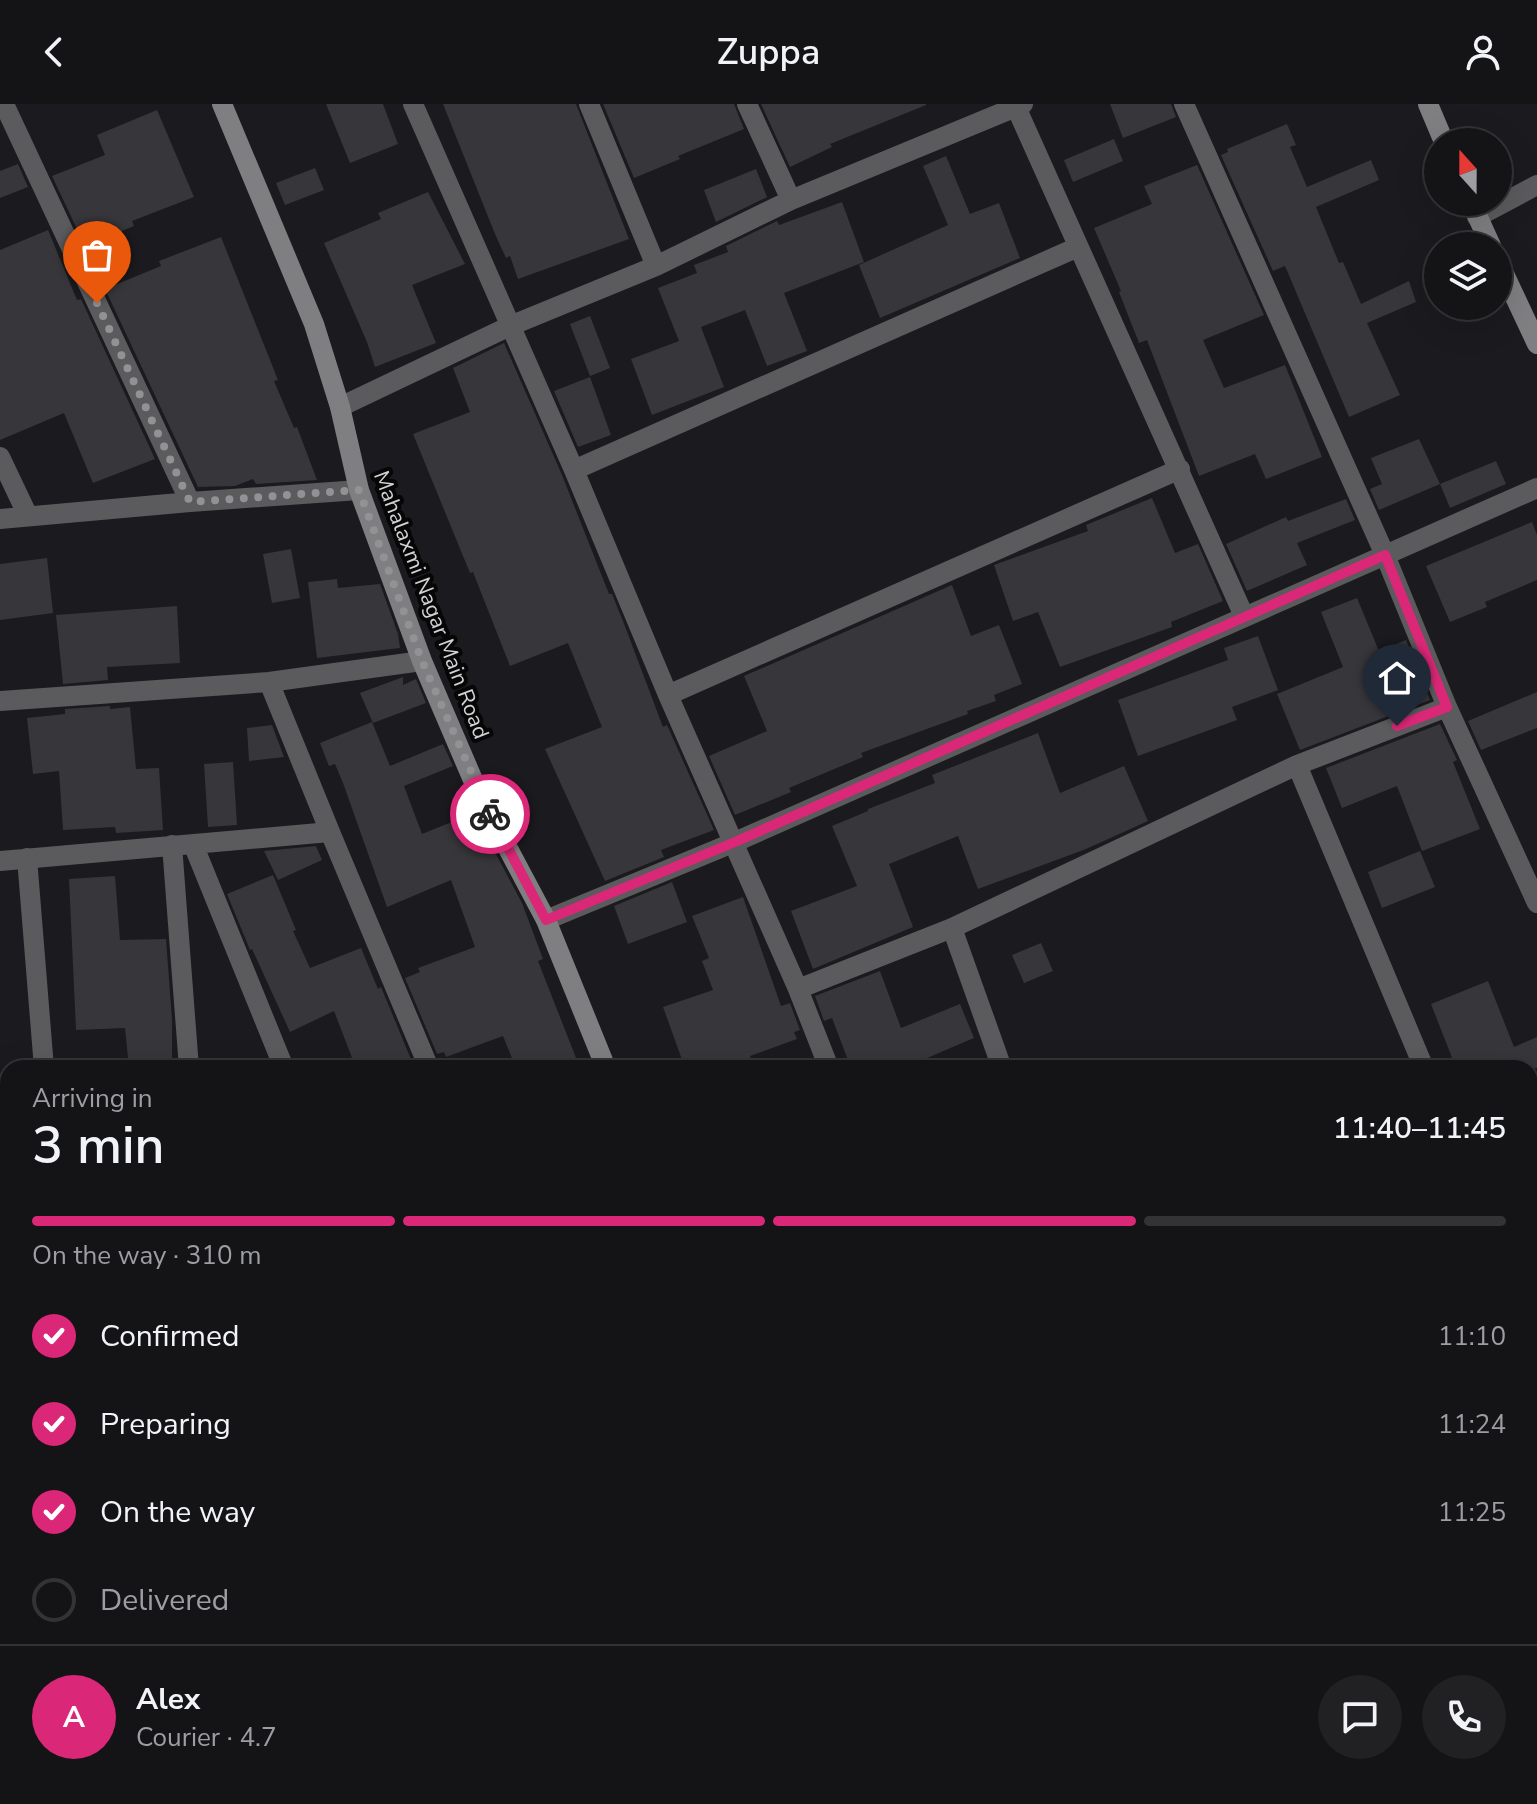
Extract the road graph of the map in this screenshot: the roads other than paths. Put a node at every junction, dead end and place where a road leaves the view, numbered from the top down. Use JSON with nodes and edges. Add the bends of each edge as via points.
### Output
{"nodes":[{"id":1,"x":4,"y":104,"type":"edge"},
{"id":2,"x":222,"y":104,"type":"edge"},
{"id":3,"x":413,"y":104,"type":"edge"},
{"id":4,"x":589,"y":104,"type":"edge"},
{"id":5,"x":747,"y":104,"type":"edge"},
{"id":6,"x":1184,"y":104,"type":"edge"},
{"id":7,"x":1428,"y":104,"type":"edge"},
{"id":8,"x":1020,"y":106,"type":"edge"},
{"id":9,"x":1438,"y":128,"type":"edge"},
{"id":10,"x":1537,"y":185,"type":"edge"},
{"id":11,"x":1512,"y":195,"type":"edge"},
{"id":12,"x":791,"y":200,"type":"junction"},
{"id":13,"x":1078,"y":247,"type":"junction"},
{"id":14,"x":656,"y":266,"type":"junction"},
{"id":15,"x":1512,"y":291,"type":"edge"},
{"id":16,"x":510,"y":326,"type":"junction"},
{"id":17,"x":1537,"y":344,"type":"edge"},
{"id":18,"x":340,"y":407,"type":"junction"},
{"id":19,"x":0,"y":457,"type":"edge"},
{"id":20,"x":1180,"y":469,"type":"junction"},
{"id":21,"x":574,"y":470,"type":"junction"},
{"id":22,"x":1537,"y":488,"type":"edge"},
{"id":23,"x":359,"y":490,"type":"junction"},
{"id":24,"x":190,"y":502,"type":"junction"},
{"id":25,"x":28,"y":516,"type":"junction"},
{"id":26,"x":0,"y":519,"type":"edge"},
{"id":27,"x":1385,"y":555,"type":"junction"},
{"id":28,"x":1244,"y":616,"type":"junction"},
{"id":29,"x":422,"y":661,"type":"junction"},
{"id":30,"x":269,"y":682,"type":"junction"},
{"id":31,"x":668,"y":695,"type":"junction"},
{"id":32,"x":0,"y":701,"type":"edge"},
{"id":33,"x":1447,"y":707,"type":"junction"},
{"id":34,"x":1297,"y":765,"type":"junction"},
{"id":35,"x":330,"y":832,"type":"junction"},
{"id":36,"x":735,"y":842,"type":"junction"},
{"id":37,"x":193,"y":844,"type":"junction"},
{"id":38,"x":172,"y":845,"type":"junction"},
{"id":39,"x":27,"y":858,"type":"junction"},
{"id":40,"x":0,"y":861,"type":"edge"},
{"id":41,"x":1537,"y":903,"type":"edge"},
{"id":42,"x":546,"y":920,"type":"junction"},
{"id":43,"x":952,"y":928,"type":"junction"},
{"id":44,"x":798,"y":989,"type":"junction"},
{"id":45,"x":43,"y":1060,"type":"edge"},
{"id":46,"x":188,"y":1060,"type":"edge"},
{"id":47,"x":281,"y":1060,"type":"edge"},
{"id":48,"x":426,"y":1060,"type":"edge"},
{"id":49,"x":603,"y":1060,"type":"edge"},
{"id":50,"x":826,"y":1060,"type":"edge"},
{"id":51,"x":999,"y":1060,"type":"edge"},
{"id":52,"x":1421,"y":1060,"type":"edge"}],
"edges":[{"from":1,"to":24,"type":"street"},
{"from":2,"to":18,"type":"street","name":"Mahalaxmi Nagar Main Road","via":[[314,324]]},
{"from":3,"to":16,"type":"street"},
{"from":4,"to":14,"type":"street"},
{"from":5,"to":12,"type":"street"},
{"from":6,"to":27,"type":"street"},
{"from":7,"to":9,"type":"street"},
{"from":8,"to":12,"type":"street"},
{"from":8,"to":13,"type":"street"},
{"from":10,"to":11,"type":"street"},
{"from":12,"to":14,"type":"street"},
{"from":13,"to":20,"type":"street"},
{"from":13,"to":21,"type":"street"},
{"from":14,"to":16,"type":"street"},
{"from":15,"to":17,"type":"street"},
{"from":16,"to":18,"type":"street"},
{"from":16,"to":21,"type":"street"},
{"from":18,"to":23,"type":"street","name":"Mahalaxmi Nagar Main Road"},
{"from":19,"to":25,"type":"street"},
{"from":20,"to":28,"type":"street"},
{"from":20,"to":31,"type":"street"},
{"from":21,"to":31,"type":"street"},
{"from":22,"to":27,"type":"street"},
{"from":23,"to":24,"type":"street"},
{"from":23,"to":29,"type":"street","name":"Mahalaxmi Nagar Main Road"},
{"from":24,"to":25,"type":"street"},
{"from":25,"to":26,"type":"street"},
{"from":27,"to":28,"type":"street"},
{"from":27,"to":33,"type":"street"},
{"from":28,"to":36,"type":"street"},
{"from":29,"to":30,"type":"street"},
{"from":29,"to":42,"type":"street","name":"Mahalaxmi Nagar Main Road","via":[[479,794]]},
{"from":30,"to":32,"type":"street"},
{"from":30,"to":35,"type":"street"},
{"from":31,"to":36,"type":"street"},
{"from":33,"to":34,"type":"street"},
{"from":33,"to":41,"type":"street"},
{"from":34,"to":43,"type":"street"},
{"from":34,"to":52,"type":"street"},
{"from":35,"to":37,"type":"street"},
{"from":35,"to":48,"type":"street"},
{"from":36,"to":42,"type":"street"},
{"from":36,"to":44,"type":"street"},
{"from":37,"to":38,"type":"street"},
{"from":37,"to":47,"type":"street"},
{"from":38,"to":39,"type":"street"},
{"from":38,"to":46,"type":"street"},
{"from":39,"to":40,"type":"street"},
{"from":39,"to":45,"type":"street"},
{"from":42,"to":49,"type":"street","name":"Mahalaxmi Nagar Main Road"},
{"from":43,"to":44,"type":"street"},
{"from":43,"to":51,"type":"street"},
{"from":44,"to":50,"type":"street"}]}
